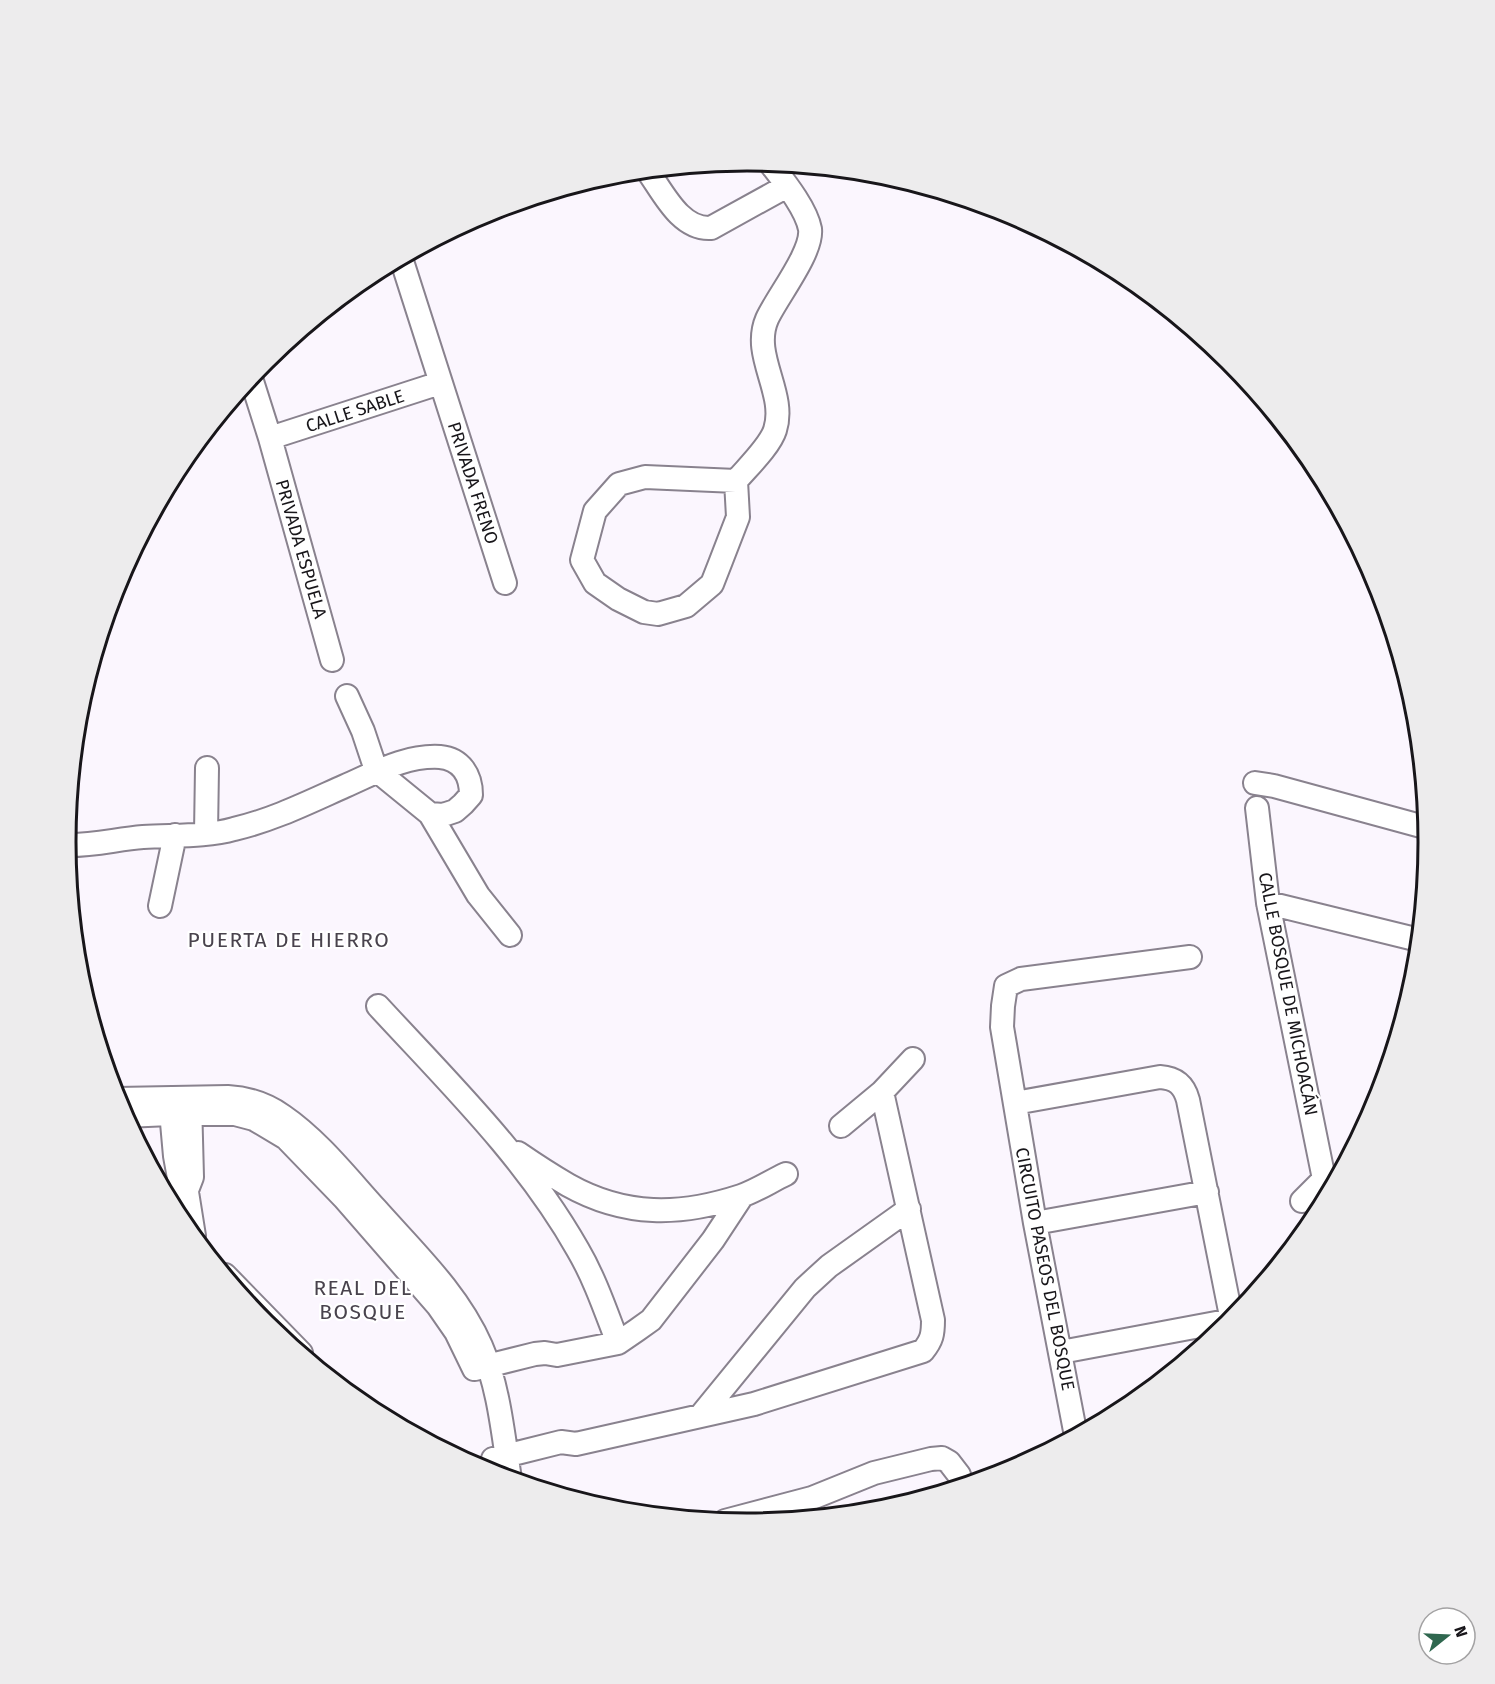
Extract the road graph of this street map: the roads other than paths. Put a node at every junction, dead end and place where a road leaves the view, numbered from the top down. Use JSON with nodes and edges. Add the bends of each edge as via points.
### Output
{"nodes":[{"id":1,"x":776,"y":172,"type":"edge"},
{"id":2,"x":653,"y":178,"type":"edge"},
{"id":3,"x":787,"y":186,"type":"junction"},
{"id":4,"x":404,"y":266,"type":"edge"},
{"id":5,"x":441,"y":383,"type":"junction"},
{"id":6,"x":254,"y":388,"type":"edge"},
{"id":7,"x":270,"y":438,"type":"junction"},
{"id":8,"x":736,"y":481,"type":"junction"},
{"id":9,"x":505,"y":583,"type":"dead end"},
{"id":10,"x":333,"y":660,"type":"dead end"},
{"id":11,"x":347,"y":696,"type":"dead end"},
{"id":12,"x":207,"y":768,"type":"dead end"},
{"id":13,"x":376,"y":770,"type":"junction"},
{"id":14,"x":1255,"y":783,"type":"dead end"},
{"id":15,"x":1257,"y":808,"type":"dead end"},
{"id":16,"x":430,"y":814,"type":"junction"},
{"id":17,"x":1418,"y":825,"type":"edge"},
{"id":18,"x":76,"y":832,"type":"edge"},
{"id":19,"x":206,"y":833,"type":"junction"},
{"id":20,"x":175,"y":835,"type":"junction"},
{"id":21,"x":110,"y":840,"type":"junction"},
{"id":22,"x":76,"y":846,"type":"edge"},
{"id":23,"x":1268,"y":903,"type":"junction"},
{"id":24,"x":160,"y":906,"type":"dead end"},
{"id":25,"x":510,"y":935,"type":"dead end"},
{"id":26,"x":1412,"y":938,"type":"edge"},
{"id":27,"x":1190,"y":957,"type":"dead end"},
{"id":28,"x":378,"y":1006,"type":"dead end"},
{"id":29,"x":913,"y":1059,"type":"dead end"},
{"id":30,"x":882,"y":1092,"type":"junction"},
{"id":31,"x":1015,"y":1103,"type":"junction"},
{"id":32,"x":131,"y":1106,"type":"edge"},
{"id":33,"x":180,"y":1106,"type":"junction"},
{"id":34,"x":841,"y":1126,"type":"dead end"},
{"id":35,"x":508,"y":1147,"type":"junction"},
{"id":36,"x":786,"y":1174,"type":"dead end"},
{"id":37,"x":1329,"y":1179,"type":"edge"},
{"id":38,"x":1325,"y":1184,"type":"edge"},
{"id":39,"x":1207,"y":1192,"type":"junction"},
{"id":40,"x":742,"y":1196,"type":"junction"},
{"id":41,"x":1302,"y":1201,"type":"dead end"},
{"id":42,"x":909,"y":1209,"type":"junction"},
{"id":43,"x":190,"y":1215,"type":"edge"},
{"id":44,"x":1035,"y":1223,"type":"junction"},
{"id":45,"x":1230,"y":1308,"type":"edge"},
{"id":46,"x":1214,"y":1323,"type":"edge"},
{"id":47,"x":618,"y":1343,"type":"junction"},
{"id":48,"x":1061,"y":1352,"type":"junction"},
{"id":49,"x":484,"y":1375,"type":"junction"},
{"id":50,"x":702,"y":1414,"type":"junction"},
{"id":51,"x":1074,"y":1428,"type":"edge"},
{"id":52,"x":501,"y":1465,"type":"edge"},
{"id":53,"x":505,"y":1467,"type":"edge"},
{"id":54,"x":960,"y":1478,"type":"edge"},
{"id":55,"x":756,"y":1513,"type":"edge"}],
"edges":[{"from":1,"to":3,"type":"street"},
{"from":2,"to":3,"type":"street","via":[[678,213],[702,229],[711,228]]},
{"from":3,"to":8,"type":"street","via":[[810,231],[807,247],[767,319],[763,334],[778,418],[775,432]]},
{"from":4,"to":5,"type":"street","name":"PRIVADA FRENO"},
{"from":5,"to":7,"type":"street","name":"CALLE SABLE"},
{"from":5,"to":9,"type":"street","name":"PRIVADA FRENO"},
{"from":6,"to":7,"type":"street","name":"PRIVADA ESPUELA"},
{"from":7,"to":10,"type":"street","name":"PRIVADA ESPUELA"},
{"from":8,"to":8,"type":"street","via":[[738,517],[721,561],[711,584],[686,606],[658,614],[645,612],[618,599],[588,574],[582,560],[595,511],[619,484],[645,477]]},
{"from":11,"to":13,"type":"street"},
{"from":12,"to":19,"type":"street"},
{"from":13,"to":16,"type":"street"},
{"from":13,"to":16,"type":"street","via":[[425,758],[459,763],[470,780],[471,795],[455,811]]},
{"from":13,"to":19,"type":"street","via":[[292,810],[233,830]]},
{"from":14,"to":17,"type":"street"},
{"from":15,"to":23,"type":"street","name":"CALLE BOSQUE DE MICHOACÁN"},
{"from":16,"to":25,"type":"street","via":[[478,895]]},
{"from":18,"to":21,"type":"street"},
{"from":19,"to":20,"type":"street"},
{"from":20,"to":21,"type":"street"},
{"from":20,"to":24,"type":"street"},
{"from":21,"to":22,"type":"street"},
{"from":23,"to":26,"type":"street"},
{"from":23,"to":37,"type":"street","name":"CALLE BOSQUE DE MICHOACÁN"},
{"from":27,"to":31,"type":"street","name":"CIRCUITO PASEOS DEL BOSQUE","via":[[1021,980],[1006,986],[1002,1027]]},
{"from":28,"to":35,"type":"street"},
{"from":29,"to":30,"type":"street"},
{"from":30,"to":34,"type":"street"},
{"from":30,"to":42,"type":"street"},
{"from":31,"to":39,"type":"street","via":[[1169,1078],[1180,1084],[1188,1100]]},
{"from":31,"to":44,"type":"street","name":"CIRCUITO PASEOS DEL BOSQUE"},
{"from":32,"to":33,"type":"street"},
{"from":33,"to":43,"type":"street","via":[[179,1178]]},
{"from":33,"to":49,"type":"street","via":[[228,1096],[245,1098],[282,1116],[310,1139],[442,1283],[472,1328]]},
{"from":35,"to":40,"type":"street","via":[[569,1186],[631,1210],[676,1211]]},
{"from":35,"to":47,"type":"street","via":[[579,1251]]},
{"from":36,"to":40,"type":"street"},
{"from":38,"to":41,"type":"street"},
{"from":39,"to":44,"type":"street"},
{"from":39,"to":45,"type":"street"},
{"from":40,"to":47,"type":"street","via":[[651,1320]]},
{"from":42,"to":50,"type":"street","via":[[813,1281]]},
{"from":42,"to":50,"type":"street","via":[[933,1320],[931,1342],[924,1351],[771,1399]]},
{"from":44,"to":48,"type":"street","name":"CIRCUITO PASEOS DEL BOSQUE"},
{"from":46,"to":48,"type":"street"},
{"from":47,"to":49,"type":"street","via":[[557,1355],[548,1363]]},
{"from":48,"to":51,"type":"street","name":"CIRCUITO PASEOS DEL BOSQUE"},
{"from":49,"to":52,"type":"street"},
{"from":50,"to":53,"type":"street","via":[[576,1444],[558,1456]]},
{"from":54,"to":55,"type":"street","via":[[949,1462],[931,1459],[874,1473],[812,1498]]}]}
